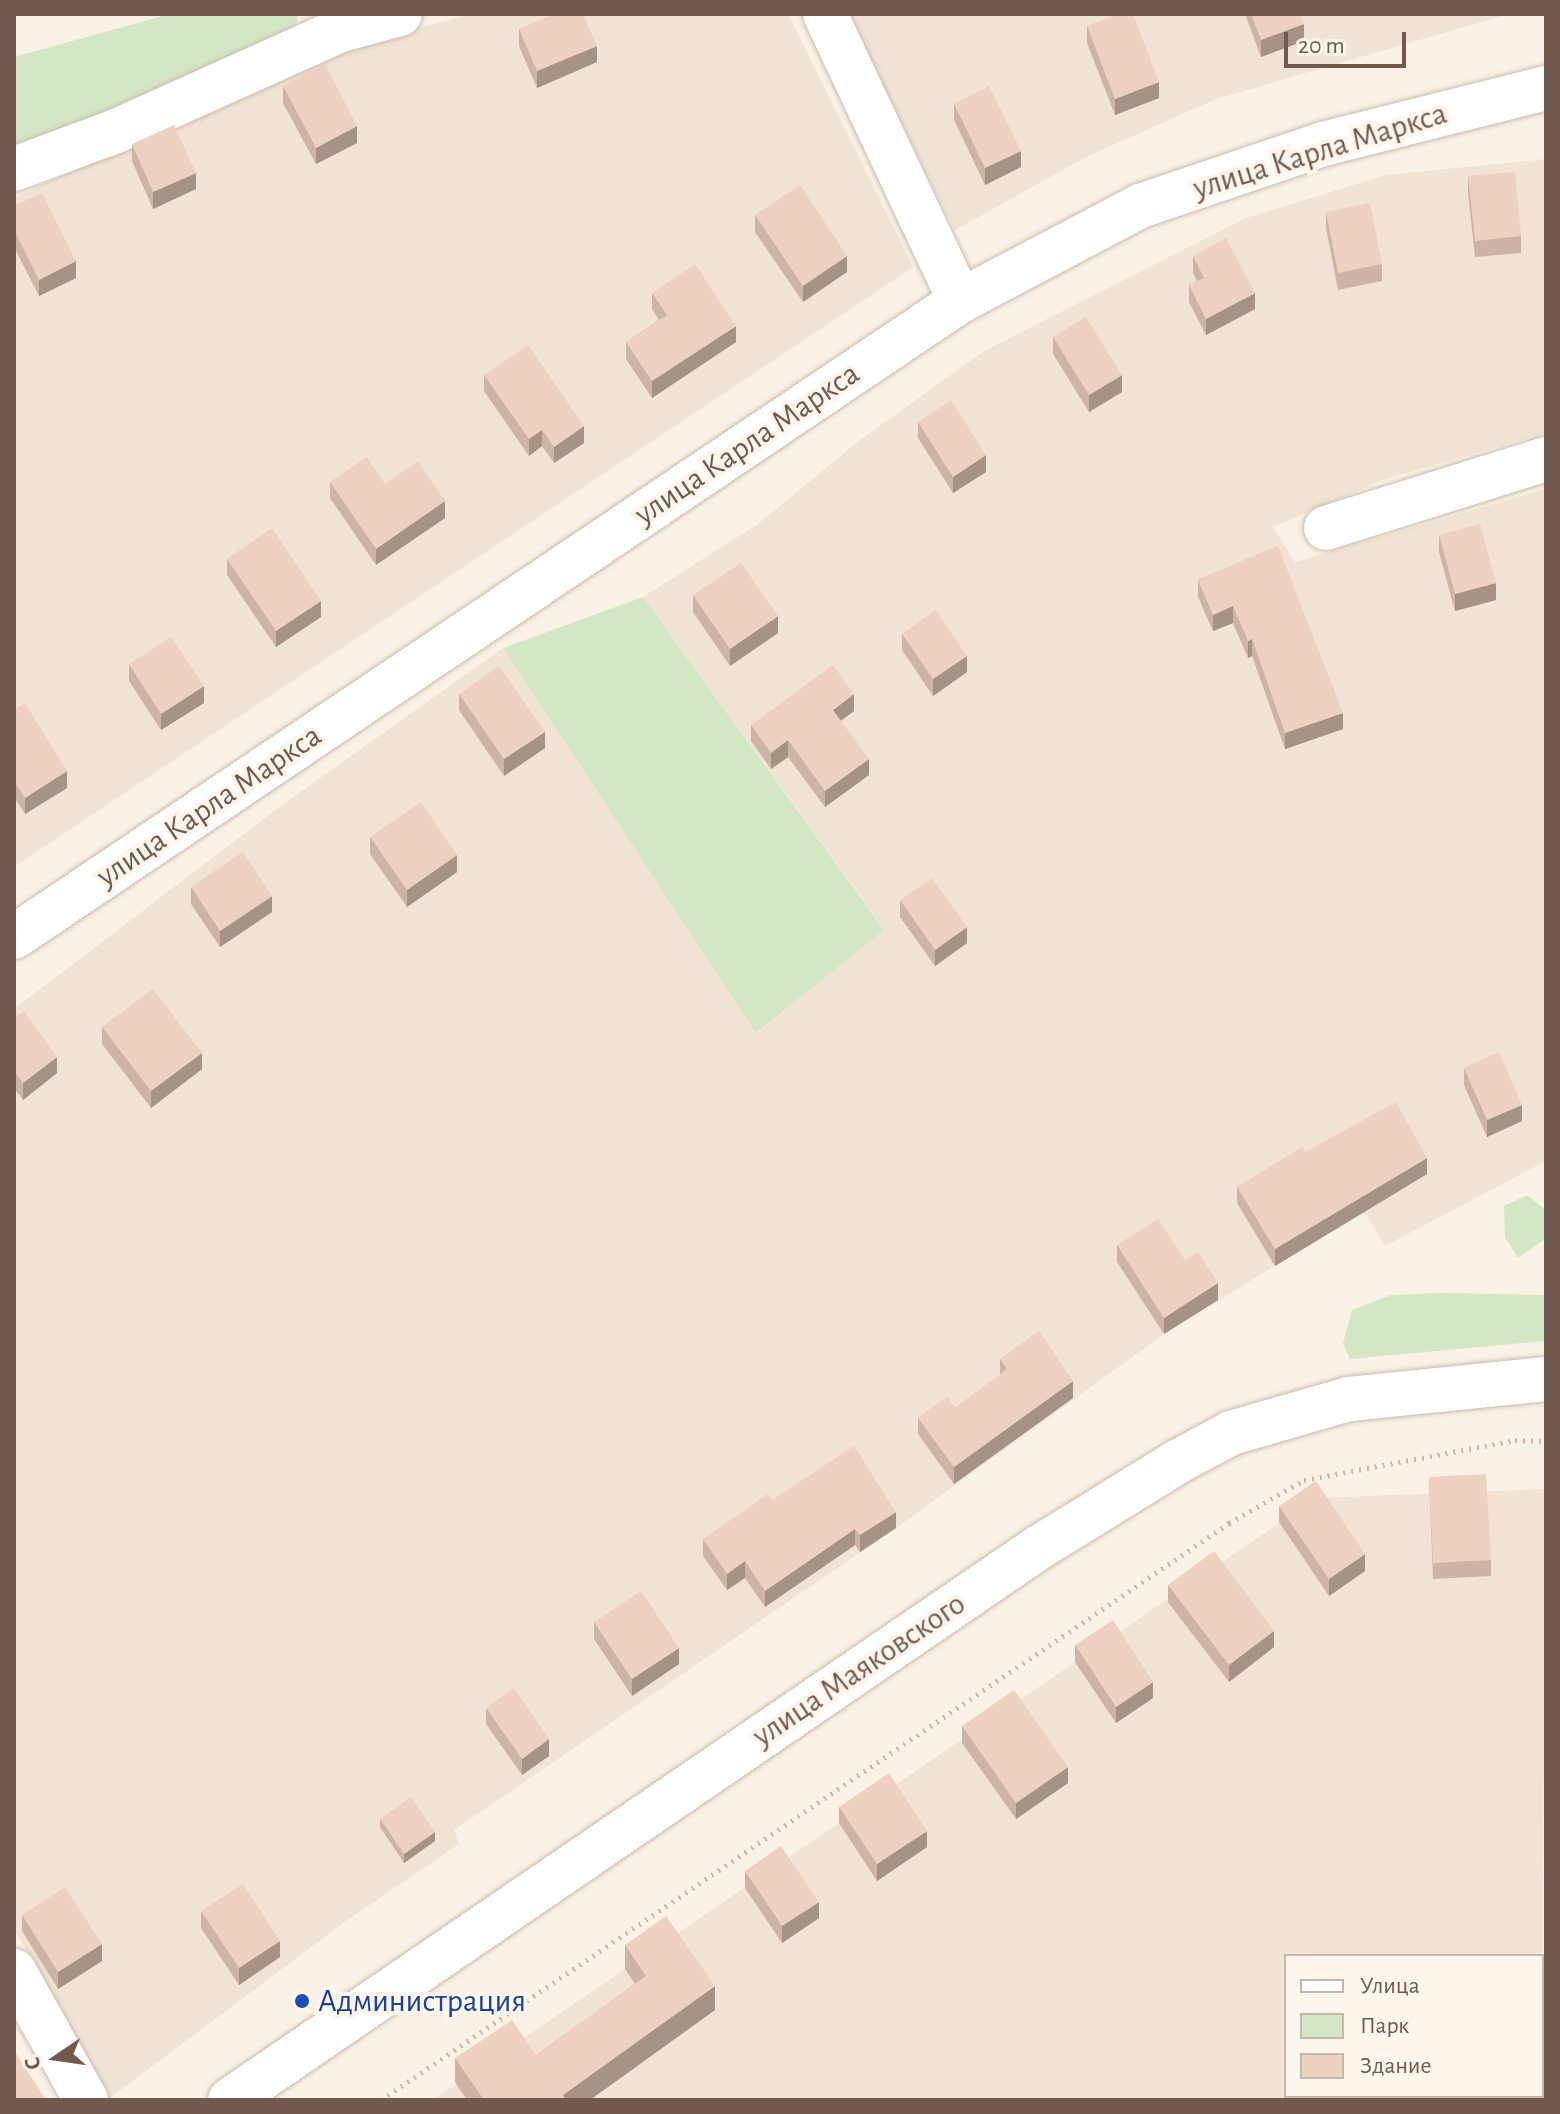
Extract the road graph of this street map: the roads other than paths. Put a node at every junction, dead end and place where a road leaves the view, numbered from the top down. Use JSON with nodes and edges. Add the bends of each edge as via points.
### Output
{"nodes":[{"id":1,"x":400,"y":14,"type":"edge"},
{"id":2,"x":825,"y":14,"type":"edge"},
{"id":3,"x":1546,"y":88,"type":"edge"},
{"id":4,"x":14,"y":169,"type":"edge"},
{"id":5,"x":960,"y":301,"type":"junction"},
{"id":6,"x":1546,"y":459,"type":"edge"},
{"id":7,"x":1326,"y":528,"type":"dead end"},
{"id":8,"x":14,"y":937,"type":"edge"},
{"id":9,"x":1546,"y":1379,"type":"edge"},
{"id":10,"x":14,"y":1971,"type":"edge"},
{"id":11,"x":86,"y":2100,"type":"edge"},
{"id":12,"x":230,"y":2100,"type":"edge"}],
"edges":[{"from":1,"to":4,"type":"street","via":[[341,30],[116,131]]},
{"from":2,"to":5,"type":"street"},
{"from":3,"to":5,"type":"street","name":"улица Карла Маркса","via":[[1323,144],[1140,206]]},
{"from":5,"to":8,"type":"street","name":"улица Карла Маркса"},
{"from":6,"to":7,"type":"street"},
{"from":9,"to":12,"type":"street","name":"улица Маяковского","via":[[1349,1399],[1231,1433],[1179,1461],[1038,1548]]},
{"from":10,"to":11,"type":"street"}]}
